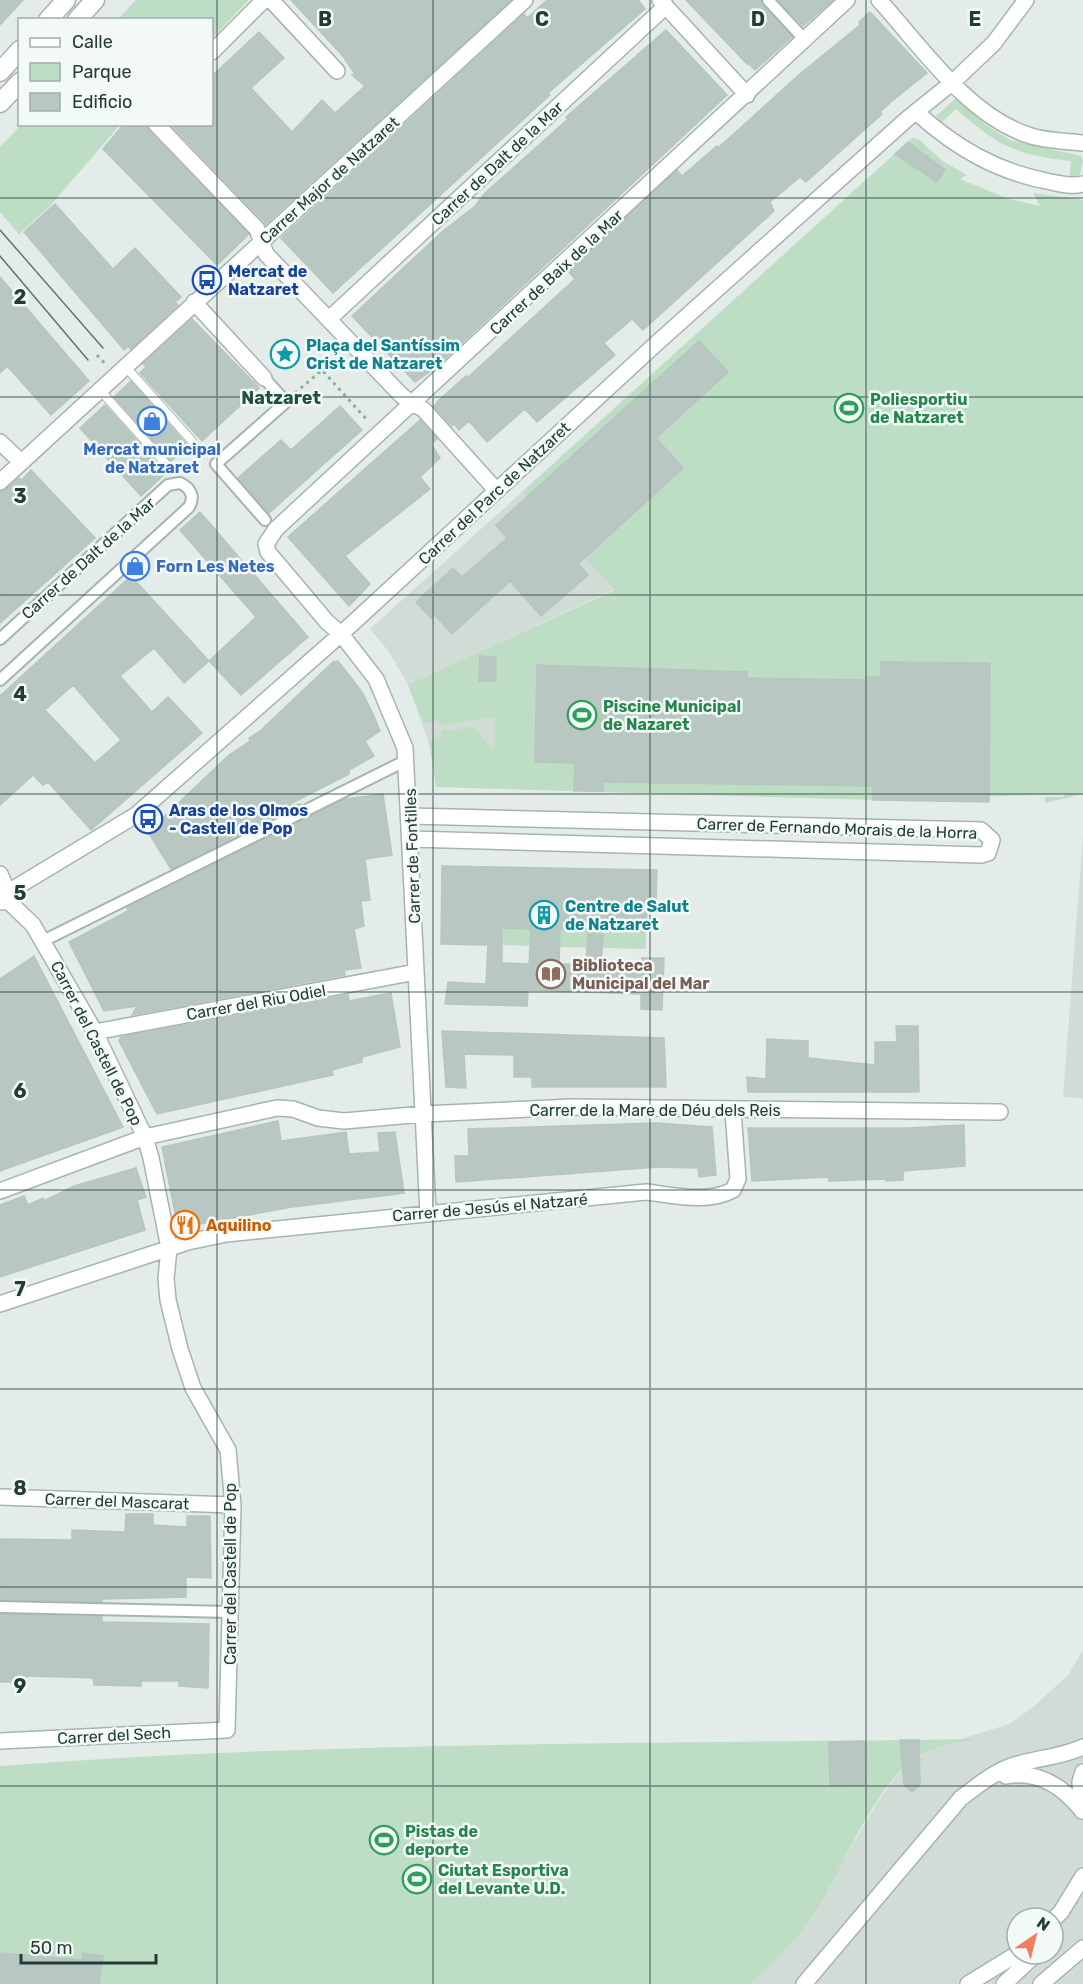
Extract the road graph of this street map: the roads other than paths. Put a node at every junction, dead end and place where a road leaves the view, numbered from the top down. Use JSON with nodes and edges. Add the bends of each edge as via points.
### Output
{"nodes":[{"id":1,"x":66,"y":0,"type":"edge"},
{"id":2,"x":95,"y":0,"type":"edge"},
{"id":3,"x":264,"y":0,"type":"edge"},
{"id":4,"x":271,"y":0,"type":"edge"},
{"id":5,"x":525,"y":0,"type":"edge"},
{"id":6,"x":768,"y":0,"type":"edge"},
{"id":7,"x":847,"y":0,"type":"edge"},
{"id":8,"x":879,"y":0,"type":"edge"},
{"id":9,"x":1026,"y":0,"type":"edge"},
{"id":10,"x":663,"y":3,"type":"edge"},
{"id":11,"x":50,"y":18,"type":"edge"},
{"id":12,"x":79,"y":18,"type":"edge"},
{"id":13,"x":805,"y":40,"type":"junction"},
{"id":14,"x":213,"y":51,"type":"edge"},
{"id":15,"x":18,"y":52,"type":"edge"},
{"id":16,"x":337,"y":71,"type":"dead end"},
{"id":17,"x":0,"y":72,"type":"edge"},
{"id":18,"x":953,"y":82,"type":"junction"},
{"id":19,"x":18,"y":84,"type":"edge"},
{"id":20,"x":747,"y":95,"type":"junction"},
{"id":21,"x":0,"y":103,"type":"edge"},
{"id":22,"x":916,"y":112,"type":"junction"},
{"id":23,"x":158,"y":126,"type":"edge"},
{"id":24,"x":1083,"y":143,"type":"edge"},
{"id":25,"x":1083,"y":184,"type":"edge"},
{"id":26,"x":261,"y":242,"type":"junction"},
{"id":27,"x":194,"y":303,"type":"junction"},
{"id":28,"x":329,"y":319,"type":"junction"},
{"id":29,"x":117,"y":368,"type":"junction"},
{"id":30,"x":264,"y":378,"type":"joint"},
{"id":31,"x":99,"y":389,"type":"junction"},
{"id":32,"x":413,"y":404,"type":"junction"},
{"id":33,"x":192,"y":441,"type":"dead end"},
{"id":34,"x":0,"y":442,"type":"edge"},
{"id":35,"x":21,"y":462,"type":"junction"},
{"id":36,"x":167,"y":465,"type":"dead end"},
{"id":37,"x":0,"y":482,"type":"edge"},
{"id":38,"x":496,"y":489,"type":"junction"},
{"id":39,"x":265,"y":520,"type":"dead end"},
{"id":40,"x":266,"y":544,"type":"joint"},
{"id":41,"x":341,"y":634,"type":"junction"},
{"id":42,"x":0,"y":639,"type":"edge"},
{"id":43,"x":0,"y":680,"type":"edge"},
{"id":44,"x":407,"y":760,"type":"junction"},
{"id":45,"x":410,"y":816,"type":"junction"},
{"id":46,"x":411,"y":839,"type":"junction"},
{"id":47,"x":0,"y":874,"type":"edge"},
{"id":48,"x":3,"y":899,"type":"edge"},
{"id":49,"x":43,"y":940,"type":"junction"},
{"id":50,"x":416,"y":972,"type":"junction"},
{"id":51,"x":95,"y":1032,"type":"junction"},
{"id":52,"x":733,"y":1111,"type":"junction"},
{"id":53,"x":1000,"y":1112,"type":"dead end"},
{"id":54,"x":424,"y":1114,"type":"junction"},
{"id":55,"x":145,"y":1137,"type":"junction"},
{"id":56,"x":0,"y":1191,"type":"edge"},
{"id":57,"x":429,"y":1213,"type":"junction"},
{"id":58,"x":169,"y":1248,"type":"junction"},
{"id":59,"x":0,"y":1304,"type":"edge"},
{"id":60,"x":0,"y":1497,"type":"edge"},
{"id":61,"x":233,"y":1505,"type":"junction"},
{"id":62,"x":0,"y":1607,"type":"edge"},
{"id":63,"x":231,"y":1612,"type":"junction"},
{"id":64,"x":227,"y":1730,"type":"joint"},
{"id":65,"x":0,"y":1741,"type":"edge"},
{"id":66,"x":1083,"y":1747,"type":"edge"},
{"id":67,"x":1083,"y":1772,"type":"edge"},
{"id":68,"x":983,"y":1781,"type":"junction"},
{"id":69,"x":1082,"y":1812,"type":"edge"},
{"id":70,"x":1083,"y":1876,"type":"edge"},
{"id":71,"x":1064,"y":1906,"type":"edge"},
{"id":72,"x":1083,"y":1949,"type":"edge"},
{"id":73,"x":1005,"y":1961,"type":"edge"},
{"id":74,"x":1023,"y":1966,"type":"edge"},
{"id":75,"x":804,"y":1984,"type":"edge"},
{"id":76,"x":968,"y":1984,"type":"edge"},
{"id":77,"x":1004,"y":1984,"type":"edge"},
{"id":78,"x":1041,"y":1984,"type":"edge"},
{"id":79,"x":1056,"y":1984,"type":"edge"}],
"edges":[{"from":1,"to":11,"type":"street"},
{"from":2,"to":12,"type":"street"},
{"from":3,"to":14,"type":"street"},
{"from":4,"to":16,"type":"street"},
{"from":5,"to":26,"type":"street","name":"Carrer Major de Natzaret"},
{"from":6,"to":13,"type":"street"},
{"from":7,"to":13,"type":"street","name":"Carrer de Baix de la Mar"},
{"from":8,"to":18,"type":"street"},
{"from":9,"to":18,"type":"street","name":"Carrer del Parc de Natzaret","via":[[994,43]]},
{"from":10,"to":20,"type":"street"},
{"from":10,"to":28,"type":"street","name":"Carrer de Dalt de la Mar"},
{"from":13,"to":20,"type":"street","name":"Carrer de Baix de la Mar"},
{"from":15,"to":17,"type":"street"},
{"from":18,"to":22,"type":"street","name":"Carrer del Parc de Natzaret"},
{"from":18,"to":24,"type":"street","via":[[973,103],[1011,129],[1031,136]]},
{"from":19,"to":21,"type":"street"},
{"from":20,"to":32,"type":"street","name":"Carrer de Baix de la Mar"},
{"from":22,"to":25,"type":"street","via":[[963,149],[1004,170],[1064,185]]},
{"from":22,"to":38,"type":"street","name":"Carrer del Parc de Natzaret"},
{"from":23,"to":26,"type":"street","via":[[257,229]]},
{"from":26,"to":27,"type":"street","name":"Carrer Major de Natzaret"},
{"from":26,"to":28,"type":"street","via":[[266,254]]},
{"from":27,"to":29,"type":"street","name":"Carrer Major de Natzaret"},
{"from":27,"to":30,"type":"street"},
{"from":28,"to":32,"type":"street"},
{"from":29,"to":31,"type":"street","name":"Carrer Major de Natzaret"},
{"from":29,"to":33,"type":"lane"},
{"from":30,"to":39,"type":"street","via":[[286,402],[216,464]]},
{"from":31,"to":35,"type":"street","name":"Carrer Major de Natzaret"},
{"from":31,"to":36,"type":"lane"},
{"from":32,"to":38,"type":"street","via":[[424,410]]},
{"from":32,"to":40,"type":"street","name":"Carrer de Baix de la Mar","via":[[276,529]]},
{"from":34,"to":35,"type":"street"},
{"from":35,"to":37,"type":"street","name":"Carrer Major de Natzaret"},
{"from":38,"to":41,"type":"street","name":"Carrer del Parc de Natzaret"},
{"from":40,"to":41,"type":"street","name":"Carrer de Fontilles","via":[[268,552]]},
{"from":41,"to":44,"type":"street","name":"Carrer de Fontilles","via":[[376,679]]},
{"from":41,"to":48,"type":"street","name":"Carrer del Parc de Natzaret","via":[[136,815]]},
{"from":42,"to":43,"type":"street","name":"Carrer de Dalt de la Mar","via":[[168,485],[180,483],[190,489],[193,498],[189,507]]},
{"from":44,"to":45,"type":"street","name":"Carrer de Fontilles"},
{"from":44,"to":49,"type":"street"},
{"from":45,"to":46,"type":"street","name":"Carrer de Fontilles"},
{"from":45,"to":46,"type":"street","name":"Carrer de Fernando Morais de la Horra","via":[[981,830],[992,840],[988,854],[981,855]]},
{"from":46,"to":50,"type":"street","name":"Carrer de Fontilles"},
{"from":47,"to":48,"type":"street"},
{"from":48,"to":49,"type":"street","name":"Carrer del Castell de Pop","via":[[33,925]]},
{"from":49,"to":51,"type":"street","name":"Carrer del Castell de Pop"},
{"from":50,"to":51,"type":"street","name":"Carrer del Riu Odiel"},
{"from":50,"to":54,"type":"street","name":"Carrer de Fontilles"},
{"from":51,"to":55,"type":"street","name":"Carrer del Castell de Pop"},
{"from":52,"to":53,"type":"street","name":"Carrer de la Mare de Déu dels Reis"},
{"from":52,"to":54,"type":"street","name":"Carrer de la Mare de Déu dels Reis","via":[[571,1107]]},
{"from":52,"to":57,"type":"street","name":"Carrer de Jesús el Natzaré","via":[[738,1179],[728,1192],[692,1198],[646,1192]]},
{"from":54,"to":55,"type":"street","name":"Carrer de la Mare de Déu dels Reis","via":[[331,1120],[277,1108]]},
{"from":54,"to":57,"type":"street","name":"Carrer de Fontilles"},
{"from":55,"to":56,"type":"street"},
{"from":55,"to":58,"type":"street","name":"Carrer del Castell de Pop"},
{"from":57,"to":58,"type":"street","name":"Carrer de Jesús el Natzaré","via":[[226,1234]]},
{"from":58,"to":59,"type":"street","name":"Carrer de Jesús el Natzaré"},
{"from":58,"to":61,"type":"street","name":"Carrer del Castell de Pop","via":[[166,1279],[180,1349],[193,1388],[228,1450]]},
{"from":60,"to":61,"type":"street","name":"Carrer del Mascarat"},
{"from":61,"to":63,"type":"street","name":"Carrer del Castell de Pop"},
{"from":62,"to":63,"type":"street"},
{"from":63,"to":64,"type":"street","name":"Carrer del Castell de Pop"},
{"from":64,"to":65,"type":"street","name":"Carrer del Sech"},
{"from":66,"to":68,"type":"street","via":[[1010,1767]]},
{"from":67,"to":69,"type":"street"},
{"from":68,"to":69,"type":"street","via":[[1022,1773],[1046,1780],[1067,1792]]},
{"from":68,"to":75,"type":"street","via":[[961,1798]]},
{"from":70,"to":71,"type":"street"},
{"from":72,"to":78,"type":"street"},
{"from":72,"to":79,"type":"street"},
{"from":73,"to":76,"type":"street"},
{"from":74,"to":77,"type":"street"}]}
